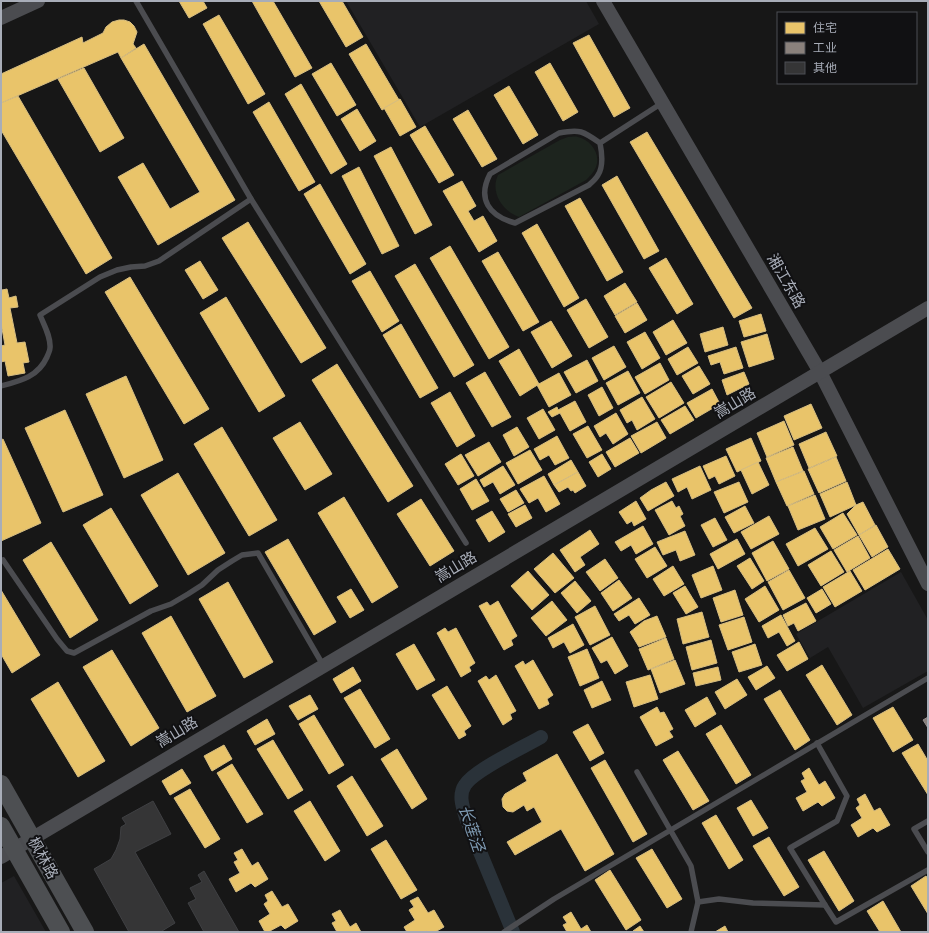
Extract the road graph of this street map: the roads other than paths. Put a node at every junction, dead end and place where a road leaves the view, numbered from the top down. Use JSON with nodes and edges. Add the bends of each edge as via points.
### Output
{"nodes":[{"id":1,"x":38,"y":1,"type":"edge"},
{"id":2,"x":136,"y":1,"type":"edge"},
{"id":3,"x":603,"y":1,"type":"edge"},
{"id":4,"x":1,"y":18,"type":"edge"},
{"id":5,"x":662,"y":103,"type":"junction"},
{"id":6,"x":600,"y":143,"type":"junction"},
{"id":7,"x":251,"y":199,"type":"junction"},
{"id":8,"x":928,"y":308,"type":"edge"},
{"id":9,"x":820,"y":372,"type":"junction"},
{"id":10,"x":1,"y":386,"type":"edge"},
{"id":11,"x":466,"y":543,"type":"dead end"},
{"id":12,"x":2,"y":559,"type":"edge"},
{"id":13,"x":928,"y":584,"type":"edge"},
{"id":14,"x":323,"y":666,"type":"junction"},
{"id":15,"x":928,"y":678,"type":"edge"},
{"id":16,"x":817,"y":743,"type":"junction"},
{"id":17,"x":637,"y":772,"type":"dead end"},
{"id":18,"x":1,"y":784,"type":"edge"},
{"id":19,"x":928,"y":821,"type":"edge"},
{"id":20,"x":1,"y":826,"type":"edge"},
{"id":21,"x":671,"y":830,"type":"junction"},
{"id":22,"x":32,"y":838,"type":"junction"},
{"id":23,"x":928,"y":852,"type":"edge"},
{"id":24,"x":8,"y":853,"type":"edge"},
{"id":25,"x":928,"y":870,"type":"edge"},
{"id":26,"x":698,"y":902,"type":"junction"},
{"id":27,"x":826,"y":905,"type":"junction"},
{"id":28,"x":61,"y":932,"type":"edge"},
{"id":29,"x":85,"y":932,"type":"edge"},
{"id":30,"x":504,"y":932,"type":"edge"},
{"id":31,"x":691,"y":932,"type":"edge"}],
"edges":[{"from":1,"to":4,"type":"street"},
{"from":2,"to":7,"type":"lane"},
{"from":3,"to":5,"type":"street","name":"湘江东路"},
{"from":5,"to":6,"type":"lane"},
{"from":5,"to":9,"type":"street","name":"湘江东路"},
{"from":6,"to":6,"type":"lane","via":[[581,131],[559,133],[490,174],[485,184],[484,196],[488,205],[497,215],[515,223],[589,185],[598,175],[601,164]]},
{"from":7,"to":10,"type":"lane","via":[[159,260],[145,266],[117,270],[100,277],[40,315],[50,348],[45,361],[31,376]]},
{"from":7,"to":11,"type":"lane"},
{"from":8,"to":9,"type":"street","name":"嵩山路"},
{"from":9,"to":13,"type":"street","name":"湘江东路"},
{"from":9,"to":14,"type":"street","name":"嵩山路"},
{"from":12,"to":14,"type":"lane","via":[[57,639],[67,651],[74,652],[151,611],[171,604],[242,555],[258,553]]},
{"from":14,"to":22,"type":"street","name":"嵩山路"},
{"from":15,"to":16,"type":"lane"},
{"from":16,"to":21,"type":"lane"},
{"from":16,"to":27,"type":"lane","via":[[847,796],[837,821],[790,848]]},
{"from":17,"to":21,"type":"lane"},
{"from":18,"to":22,"type":"main road","name":"枫林路"},
{"from":19,"to":23,"type":"lane","via":[[914,829]]},
{"from":20,"to":24,"type":"main road","name":"枫林路"},
{"from":21,"to":26,"type":"lane","via":[[691,866]]},
{"from":21,"to":30,"type":"lane","via":[[554,899]]},
{"from":22,"to":24,"type":"street","name":"嵩山路"},
{"from":22,"to":29,"type":"main road","name":"枫林路"},
{"from":24,"to":28,"type":"main road","name":"枫林路"},
{"from":25,"to":27,"type":"lane","via":[[836,922]]},
{"from":26,"to":27,"type":"lane","via":[[719,899],[753,903]]},
{"from":26,"to":31,"type":"lane"}]}
